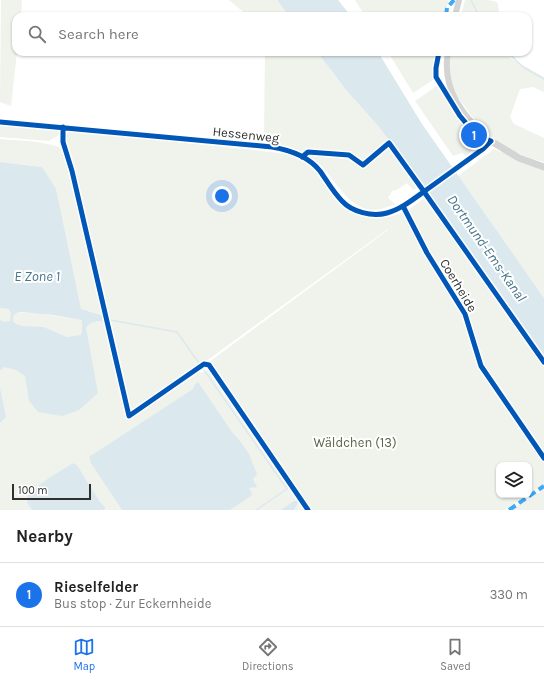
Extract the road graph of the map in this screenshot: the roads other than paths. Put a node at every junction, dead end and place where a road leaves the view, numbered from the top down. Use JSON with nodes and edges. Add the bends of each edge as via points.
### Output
{"nodes":[{"id":1,"x":459,"y":0,"type":"edge"},
{"id":2,"x":456,"y":12,"type":"edge"},
{"id":3,"x":448,"y":56,"type":"edge"},
{"id":4,"x":0,"y":122,"type":"edge"},
{"id":5,"x":491,"y":141,"type":"junction"},
{"id":6,"x":544,"y":167,"type":"edge"},
{"id":7,"x":402,"y":206,"type":"junction"},
{"id":8,"x":544,"y":458,"type":"edge"}],
"edges":[{"from":1,"to":2,"type":"street"},
{"from":3,"to":5,"type":"street","via":[[446,69],[450,89],[469,118]]},
{"from":4,"to":7,"type":"street","name":"Hessenweg","via":[[272,147],[295,153],[311,162],[342,201],[359,212],[379,214]]},
{"from":5,"to":6,"type":"street","via":[[519,158]]},
{"from":5,"to":7,"type":"street","name":"Hessenweg"},
{"from":7,"to":8,"type":"street","name":"Coerheide","via":[[427,253],[465,314],[481,366]]}]}
